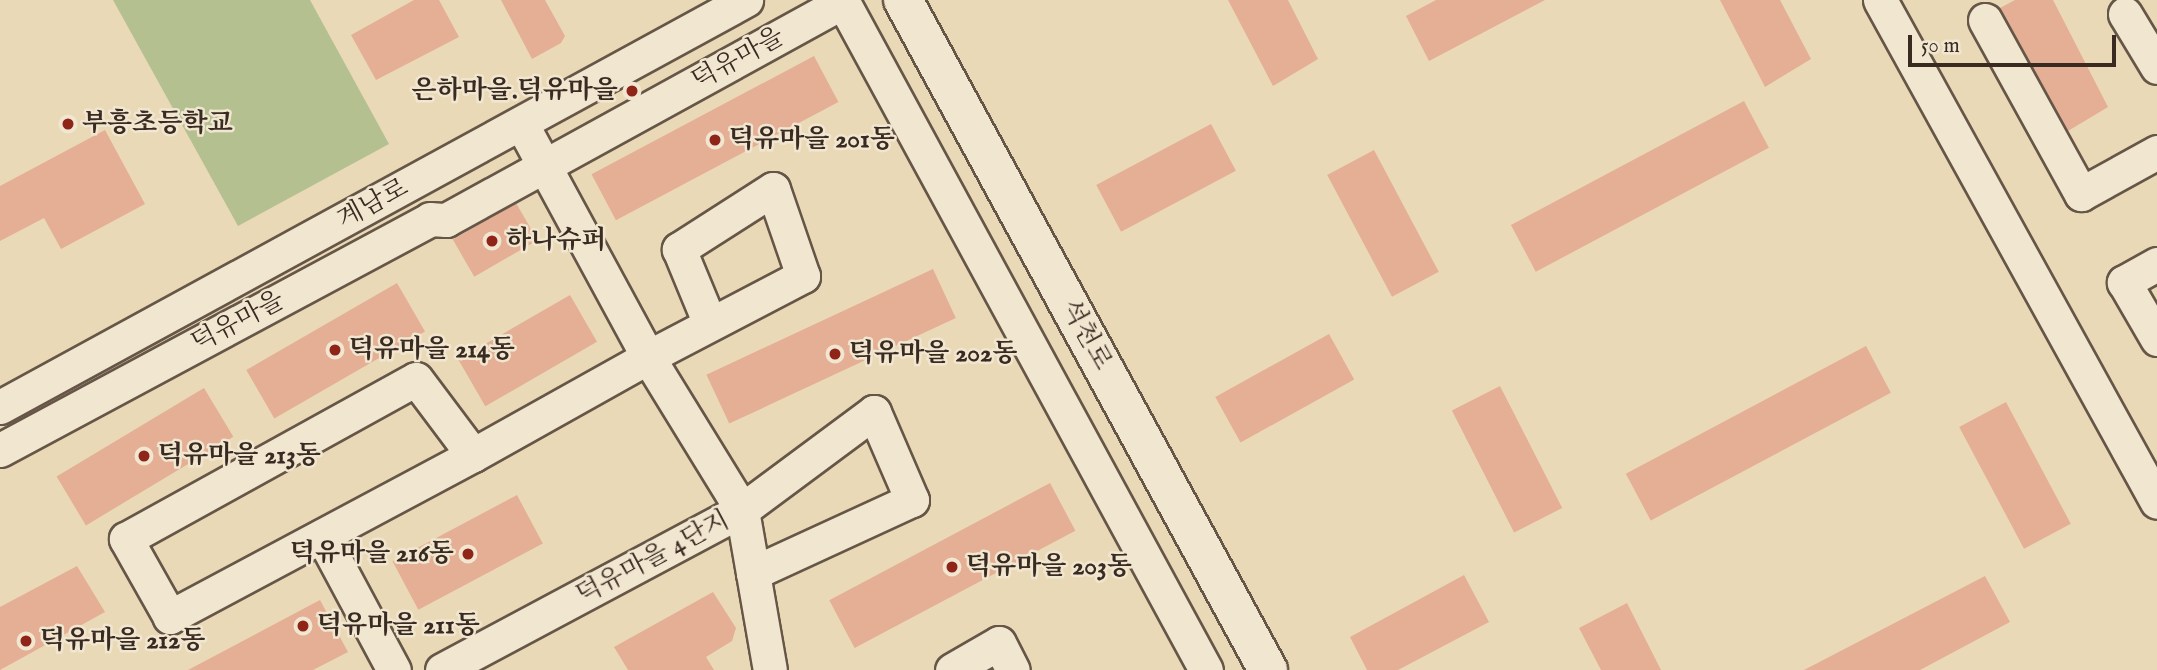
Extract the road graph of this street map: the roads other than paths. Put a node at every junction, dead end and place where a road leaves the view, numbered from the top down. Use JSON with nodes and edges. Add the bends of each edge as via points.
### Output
{"nodes":[{"id":1,"x":746,"y":0,"type":"edge"},
{"id":2,"x":903,"y":0,"type":"edge"},
{"id":3,"x":1880,"y":0,"type":"edge"},
{"id":4,"x":2125,"y":14,"type":"dead end"},
{"id":5,"x":1985,"y":20,"type":"dead end"},
{"id":6,"x":2157,"y":67,"type":"edge"},
{"id":7,"x":521,"y":123,"type":"junction"},
{"id":8,"x":2157,"y":152,"type":"edge"},
{"id":9,"x":544,"y":165,"type":"junction"},
{"id":10,"x":2157,"y":264,"type":"edge"},
{"id":11,"x":710,"y":324,"type":"dead end"},
{"id":12,"x":2157,"y":339,"type":"edge"},
{"id":13,"x":648,"y":357,"type":"junction"},
{"id":14,"x":0,"y":407,"type":"edge"},
{"id":15,"x":0,"y":450,"type":"edge"},
{"id":16,"x":473,"y":455,"type":"junction"},
{"id":17,"x":2157,"y":502,"type":"edge"},
{"id":18,"x":742,"y":510,"type":"junction"},
{"id":19,"x":322,"y":536,"type":"junction"},
{"id":20,"x":753,"y":573,"type":"junction"},
{"id":21,"x":394,"y":670,"type":"edge"},
{"id":22,"x":442,"y":670,"type":"edge"},
{"id":23,"x":770,"y":670,"type":"edge"},
{"id":24,"x":952,"y":670,"type":"edge"},
{"id":25,"x":1013,"y":670,"type":"edge"},
{"id":26,"x":1206,"y":670,"type":"edge"},
{"id":27,"x":1268,"y":670,"type":"edge"}],
"edges":[{"from":1,"to":7,"type":"street","name":"계남로"},
{"from":2,"to":27,"type":"street","name":"석천로"},
{"from":3,"to":17,"type":"street"},
{"from":4,"to":6,"type":"street"},
{"from":5,"to":8,"type":"street","via":[[2081,194]]},
{"from":7,"to":9,"type":"street","name":"덕유마을 4단지"},
{"from":7,"to":14,"type":"street","name":"계남로"},
{"from":9,"to":13,"type":"street","name":"덕유마을 4단지"},
{"from":9,"to":15,"type":"street","name":"덕유마을","via":[[446,220],[430,219]]},
{"from":9,"to":26,"type":"street","name":"덕유마을","via":[[843,2]]},
{"from":10,"to":12,"type":"street","via":[[2124,282]]},
{"from":11,"to":13,"type":"street"},
{"from":13,"to":16,"type":"street"},
{"from":13,"to":18,"type":"street","name":"덕유마을 4단지"},
{"from":16,"to":19,"type":"street"},
{"from":16,"to":19,"type":"street","via":[[416,379],[126,539],[170,617]]},
{"from":18,"to":20,"type":"street"},
{"from":18,"to":20,"type":"street","via":[[874,412],[912,500]]},
{"from":18,"to":22,"type":"street","name":"덕유마을 4단지"},
{"from":19,"to":21,"type":"street"},
{"from":20,"to":23,"type":"street"},
{"from":24,"to":25,"type":"street","via":[[999,643]]}]}
